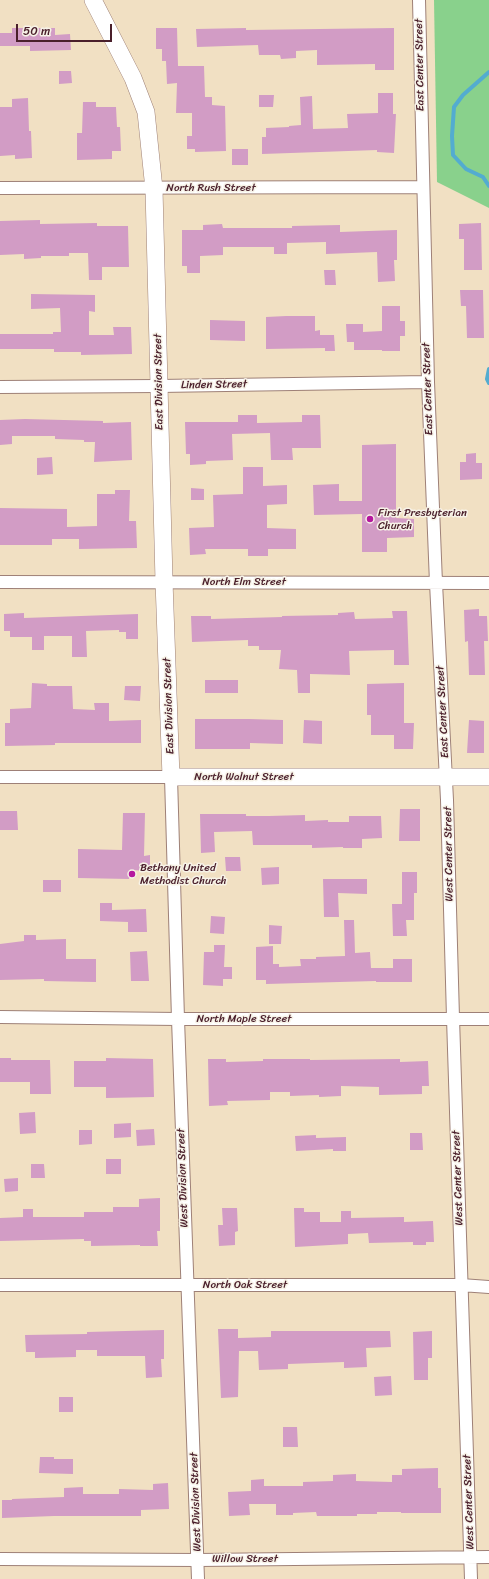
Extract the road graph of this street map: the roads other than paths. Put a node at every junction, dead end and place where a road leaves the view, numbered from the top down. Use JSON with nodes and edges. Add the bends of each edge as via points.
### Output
{"nodes":[{"id":1,"x":93,"y":0,"type":"edge"},
{"id":2,"x":419,"y":0,"type":"edge"},
{"id":3,"x":423,"y":187,"type":"junction"},
{"id":4,"x":0,"y":188,"type":"edge"},
{"id":5,"x":154,"y":189,"type":"junction"},
{"id":6,"x":428,"y":382,"type":"junction"},
{"id":7,"x":159,"y":386,"type":"junction"},
{"id":8,"x":0,"y":387,"type":"edge"},
{"id":9,"x":164,"y":581,"type":"junction"},
{"id":10,"x":0,"y":582,"type":"edge"},
{"id":11,"x":436,"y":583,"type":"junction"},
{"id":12,"x":489,"y":583,"type":"edge"},
{"id":13,"x":0,"y":777,"type":"edge"},
{"id":14,"x":171,"y":777,"type":"junction"},
{"id":15,"x":446,"y":777,"type":"junction"},
{"id":16,"x":489,"y":777,"type":"edge"},
{"id":17,"x":0,"y":1017,"type":"edge"},
{"id":18,"x":452,"y":1018,"type":"junction"},
{"id":19,"x":178,"y":1019,"type":"junction"},
{"id":20,"x":489,"y":1019,"type":"edge"},
{"id":21,"x":0,"y":1285,"type":"edge"},
{"id":22,"x":187,"y":1285,"type":"junction"},
{"id":23,"x":461,"y":1286,"type":"junction"},
{"id":24,"x":489,"y":1287,"type":"edge"},
{"id":25,"x":489,"y":1557,"type":"edge"},
{"id":26,"x":471,"y":1558,"type":"junction"},
{"id":27,"x":0,"y":1559,"type":"edge"},
{"id":28,"x":198,"y":1560,"type":"junction"},
{"id":29,"x":198,"y":1579,"type":"edge"},
{"id":30,"x":471,"y":1579,"type":"edge"}],
"edges":[{"from":1,"to":5,"type":"street","name":"East Division Street","via":[[133,78],[146,112]]},
{"from":2,"to":3,"type":"street","name":"East Center Street"},
{"from":3,"to":5,"type":"street","name":"North Rush Street"},
{"from":3,"to":6,"type":"street","name":"East Center Street"},
{"from":4,"to":5,"type":"street","name":"North Rush Street"},
{"from":5,"to":7,"type":"street","name":"East Division Street"},
{"from":6,"to":7,"type":"street","name":"Linden Street"},
{"from":6,"to":11,"type":"street","name":"East Center Street"},
{"from":7,"to":8,"type":"street","name":"Linden Street"},
{"from":7,"to":9,"type":"street","name":"East Division Street"},
{"from":9,"to":10,"type":"street","name":"North Elm Street"},
{"from":9,"to":11,"type":"street","name":"North Elm Street"},
{"from":9,"to":14,"type":"street","name":"East Division Street"},
{"from":11,"to":12,"type":"street","name":"North Elm Street"},
{"from":11,"to":15,"type":"street","name":"East Center Street"},
{"from":13,"to":14,"type":"street","name":"North Walnut Street"},
{"from":14,"to":15,"type":"street","name":"North Walnut Street"},
{"from":14,"to":19,"type":"street","name":"West Division Street"},
{"from":15,"to":16,"type":"street","name":"North Walnut Street"},
{"from":15,"to":18,"type":"street","name":"West Center Street"},
{"from":17,"to":19,"type":"street","name":"North Maple Street"},
{"from":18,"to":19,"type":"street","name":"North Maple Street"},
{"from":18,"to":20,"type":"street","name":"North Maple Street"},
{"from":18,"to":23,"type":"street","name":"West Center Street"},
{"from":19,"to":22,"type":"street","name":"West Division Street"},
{"from":21,"to":22,"type":"street","name":"North Oak Street"},
{"from":22,"to":23,"type":"street","name":"North Oak Street"},
{"from":22,"to":28,"type":"street","name":"West Division Street"},
{"from":23,"to":24,"type":"street","name":"North Oak Street"},
{"from":23,"to":26,"type":"street","name":"West Center Street"},
{"from":25,"to":26,"type":"street","name":"Willow Street"},
{"from":26,"to":28,"type":"street","name":"Willow Street"},
{"from":26,"to":30,"type":"street","name":"West Center Street"},
{"from":27,"to":28,"type":"street","name":"Willow Street"},
{"from":28,"to":29,"type":"street","name":"West Division Street"}]}
